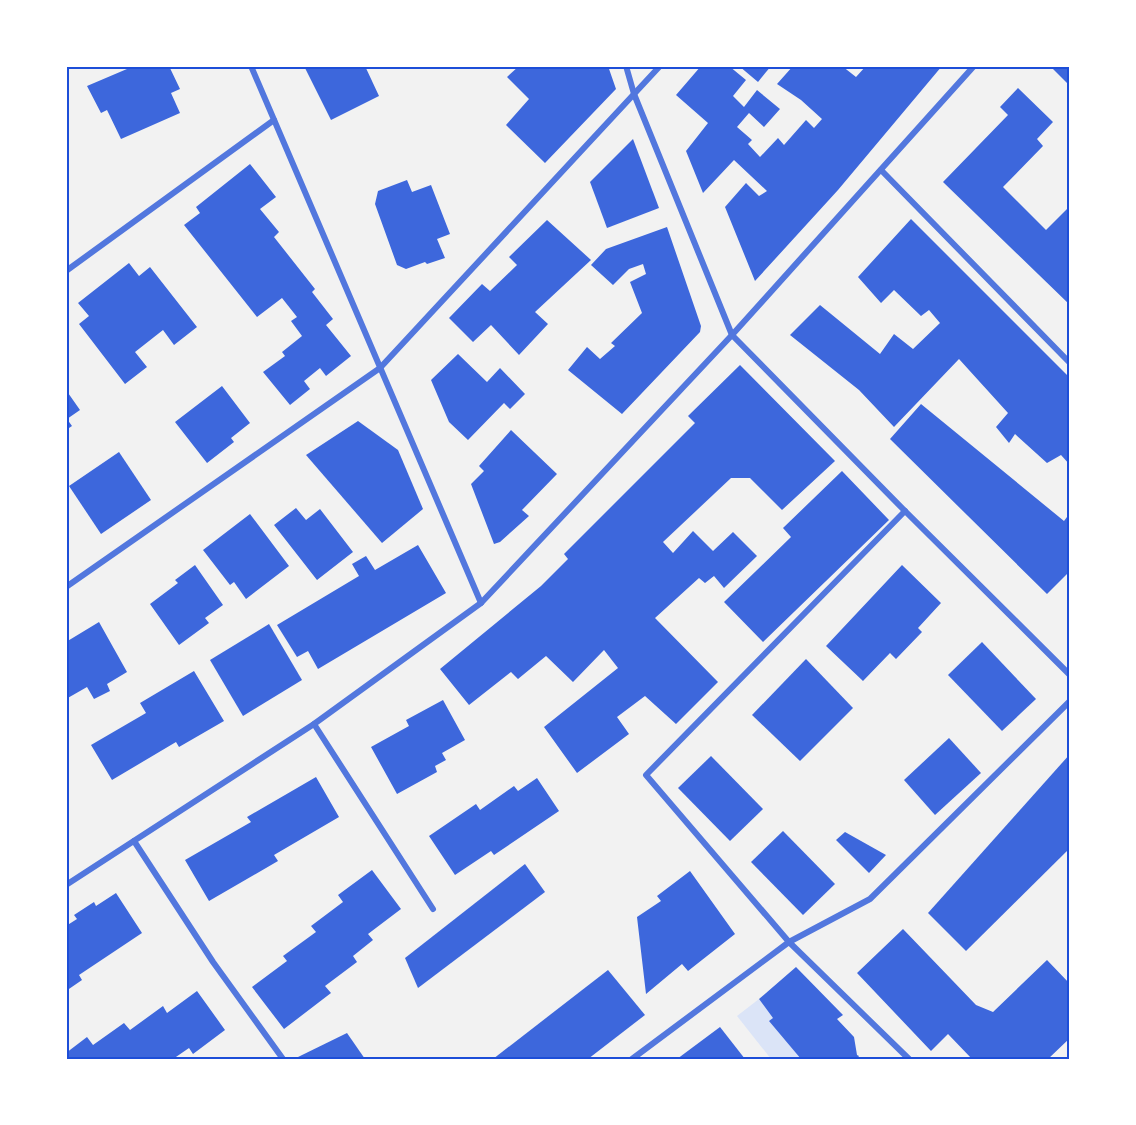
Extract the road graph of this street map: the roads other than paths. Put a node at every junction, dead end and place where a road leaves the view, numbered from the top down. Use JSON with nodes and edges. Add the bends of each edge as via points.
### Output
{"nodes":[{"id":1,"x":251,"y":66,"type":"edge"},
{"id":2,"x":626,"y":66,"type":"edge"},
{"id":3,"x":660,"y":66,"type":"edge"},
{"id":4,"x":974,"y":66,"type":"edge"},
{"id":5,"x":634,"y":94,"type":"junction"},
{"id":6,"x":274,"y":120,"type":"junction"},
{"id":7,"x":881,"y":170,"type":"junction"},
{"id":8,"x":66,"y":271,"type":"edge"},
{"id":9,"x":732,"y":335,"type":"junction"},
{"id":10,"x":1070,"y":363,"type":"edge"},
{"id":11,"x":380,"y":369,"type":"junction"},
{"id":12,"x":905,"y":511,"type":"junction"},
{"id":13,"x":66,"y":587,"type":"edge"},
{"id":14,"x":482,"y":603,"type":"junction"},
{"id":15,"x":1070,"y":675,"type":"edge"},
{"id":16,"x":1070,"y":701,"type":"edge"},
{"id":17,"x":314,"y":724,"type":"junction"},
{"id":18,"x":134,"y":841,"type":"junction"},
{"id":19,"x":66,"y":885,"type":"edge"},
{"id":20,"x":433,"y":909,"type":"dead end"},
{"id":21,"x":789,"y":942,"type":"junction"},
{"id":22,"x":283,"y":1059,"type":"edge"},
{"id":23,"x":632,"y":1059,"type":"edge"},
{"id":24,"x":909,"y":1059,"type":"edge"}],
"edges":[{"from":1,"to":6,"type":"street"},
{"from":2,"to":5,"type":"street"},
{"from":3,"to":5,"type":"street"},
{"from":4,"to":7,"type":"street"},
{"from":5,"to":9,"type":"street"},
{"from":5,"to":11,"type":"street"},
{"from":6,"to":8,"type":"street"},
{"from":6,"to":11,"type":"street"},
{"from":7,"to":9,"type":"street"},
{"from":7,"to":10,"type":"street"},
{"from":9,"to":12,"type":"street"},
{"from":9,"to":14,"type":"street"},
{"from":11,"to":13,"type":"street"},
{"from":11,"to":14,"type":"street"},
{"from":12,"to":15,"type":"street"},
{"from":12,"to":21,"type":"street","via":[[646,775]]},
{"from":14,"to":17,"type":"street"},
{"from":16,"to":21,"type":"street","via":[[870,899]]},
{"from":17,"to":18,"type":"street"},
{"from":17,"to":20,"type":"street"},
{"from":18,"to":19,"type":"street"},
{"from":18,"to":22,"type":"street","via":[[213,962]]},
{"from":21,"to":23,"type":"street"},
{"from":21,"to":24,"type":"street"}]}
